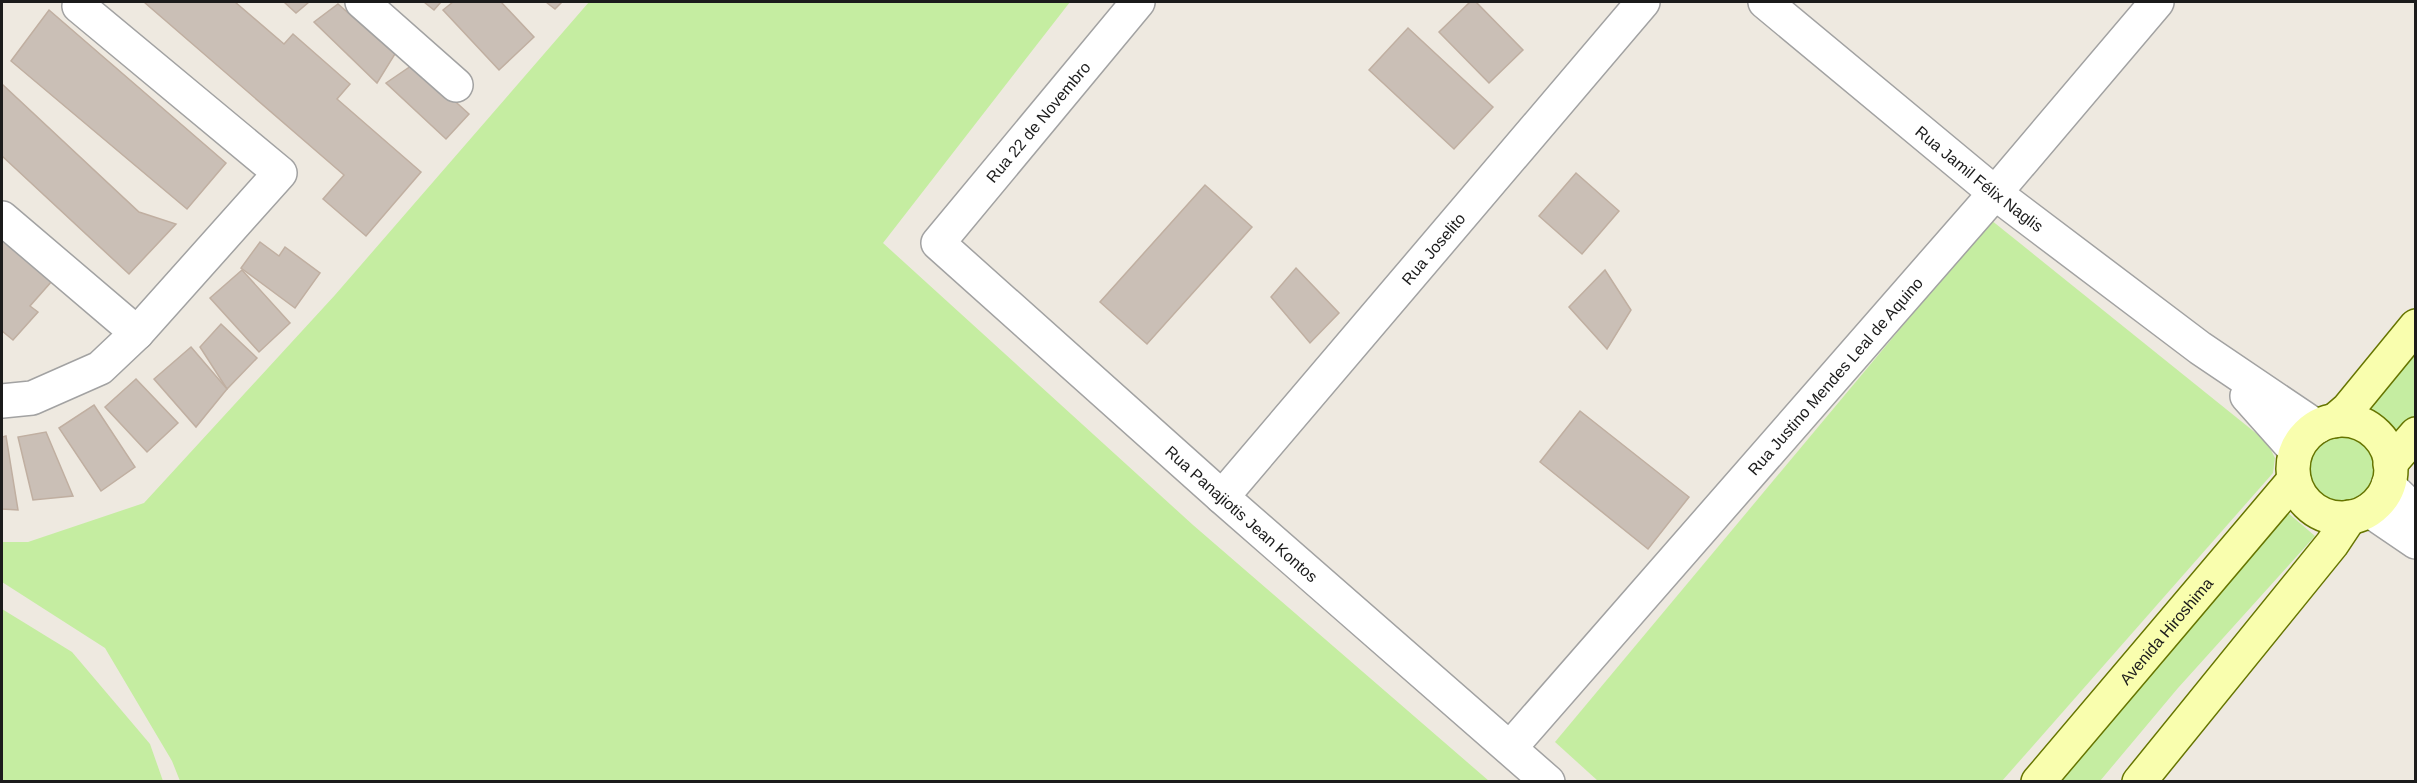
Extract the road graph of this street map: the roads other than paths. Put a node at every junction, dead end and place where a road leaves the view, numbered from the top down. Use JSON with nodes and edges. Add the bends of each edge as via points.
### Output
{"nodes":[{"id":1,"x":362,"y":2,"type":"edge"},
{"id":2,"x":1138,"y":2,"type":"edge"},
{"id":3,"x":1643,"y":2,"type":"edge"},
{"id":4,"x":1765,"y":2,"type":"edge"},
{"id":5,"x":2157,"y":2,"type":"edge"},
{"id":6,"x":79,"y":6,"type":"dead end"},
{"id":7,"x":456,"y":85,"type":"dead end"},
{"id":8,"x":1995,"y":193,"type":"junction"},
{"id":9,"x":2,"y":218,"type":"edge"},
{"id":10,"x":938,"y":243,"type":"joint"},
{"id":11,"x":2415,"y":326,"type":"edge"},
{"id":12,"x":137,"y":333,"type":"junction"},
{"id":13,"x":2,"y":401,"type":"edge"},
{"id":14,"x":2415,"y":434,"type":"edge"},
{"id":15,"x":2310,"y":444,"type":"junction"},
{"id":16,"x":2375,"y":494,"type":"junction"},
{"id":17,"x":1222,"y":497,"type":"junction"},
{"id":18,"x":2415,"y":512,"type":"edge"},
{"id":19,"x":2415,"y":542,"type":"edge"},
{"id":20,"x":1510,"y":748,"type":"junction"},
{"id":21,"x":1548,"y":782,"type":"edge"},
{"id":22,"x":2038,"y":782,"type":"edge"},
{"id":23,"x":2139,"y":782,"type":"edge"}],
"edges":[{"from":1,"to":7,"type":"street"},
{"from":2,"to":10,"type":"street","name":"Rua 22 de Novembro"},
{"from":3,"to":17,"type":"street","name":"Rua Joselito"},
{"from":4,"to":8,"type":"street","name":"Rua Jamil Félix Naglis"},
{"from":5,"to":8,"type":"street","name":"Rua Justino Mendes Leal de Aquino"},
{"from":6,"to":12,"type":"street","via":[[280,172]]},
{"from":8,"to":15,"type":"street","name":"Rua Jamil Félix Naglis","via":[[2200,348]]},
{"from":8,"to":20,"type":"street","name":"Rua Justino Mendes Leal de Aquino"},
{"from":9,"to":12,"type":"street"},
{"from":10,"to":17,"type":"street","name":"Rua Panajiotis Jean Kontos"},
{"from":11,"to":15,"type":"main road","name":"Avenida Hiroshima","via":[[2348,409]]},
{"from":12,"to":13,"type":"street","via":[[100,368],[32,398]]},
{"from":14,"to":16,"type":"main road"},
{"from":15,"to":16,"type":"main road","via":[[2350,421],[2371,430],[2386,448]]},
{"from":15,"to":16,"type":"main road","via":[[2299,494],[2315,509],[2335,518]]},
{"from":15,"to":22,"type":"main road","name":"Avenida Hiroshima"},
{"from":16,"to":18,"type":"street","via":[[2408,502]]},
{"from":16,"to":19,"type":"street"},
{"from":16,"to":23,"type":"main road"},
{"from":17,"to":20,"type":"street","name":"Rua Panajiotis Jean Kontos"},
{"from":20,"to":21,"type":"street","name":"Rua Panajiotis Jean Kontos"}]}
